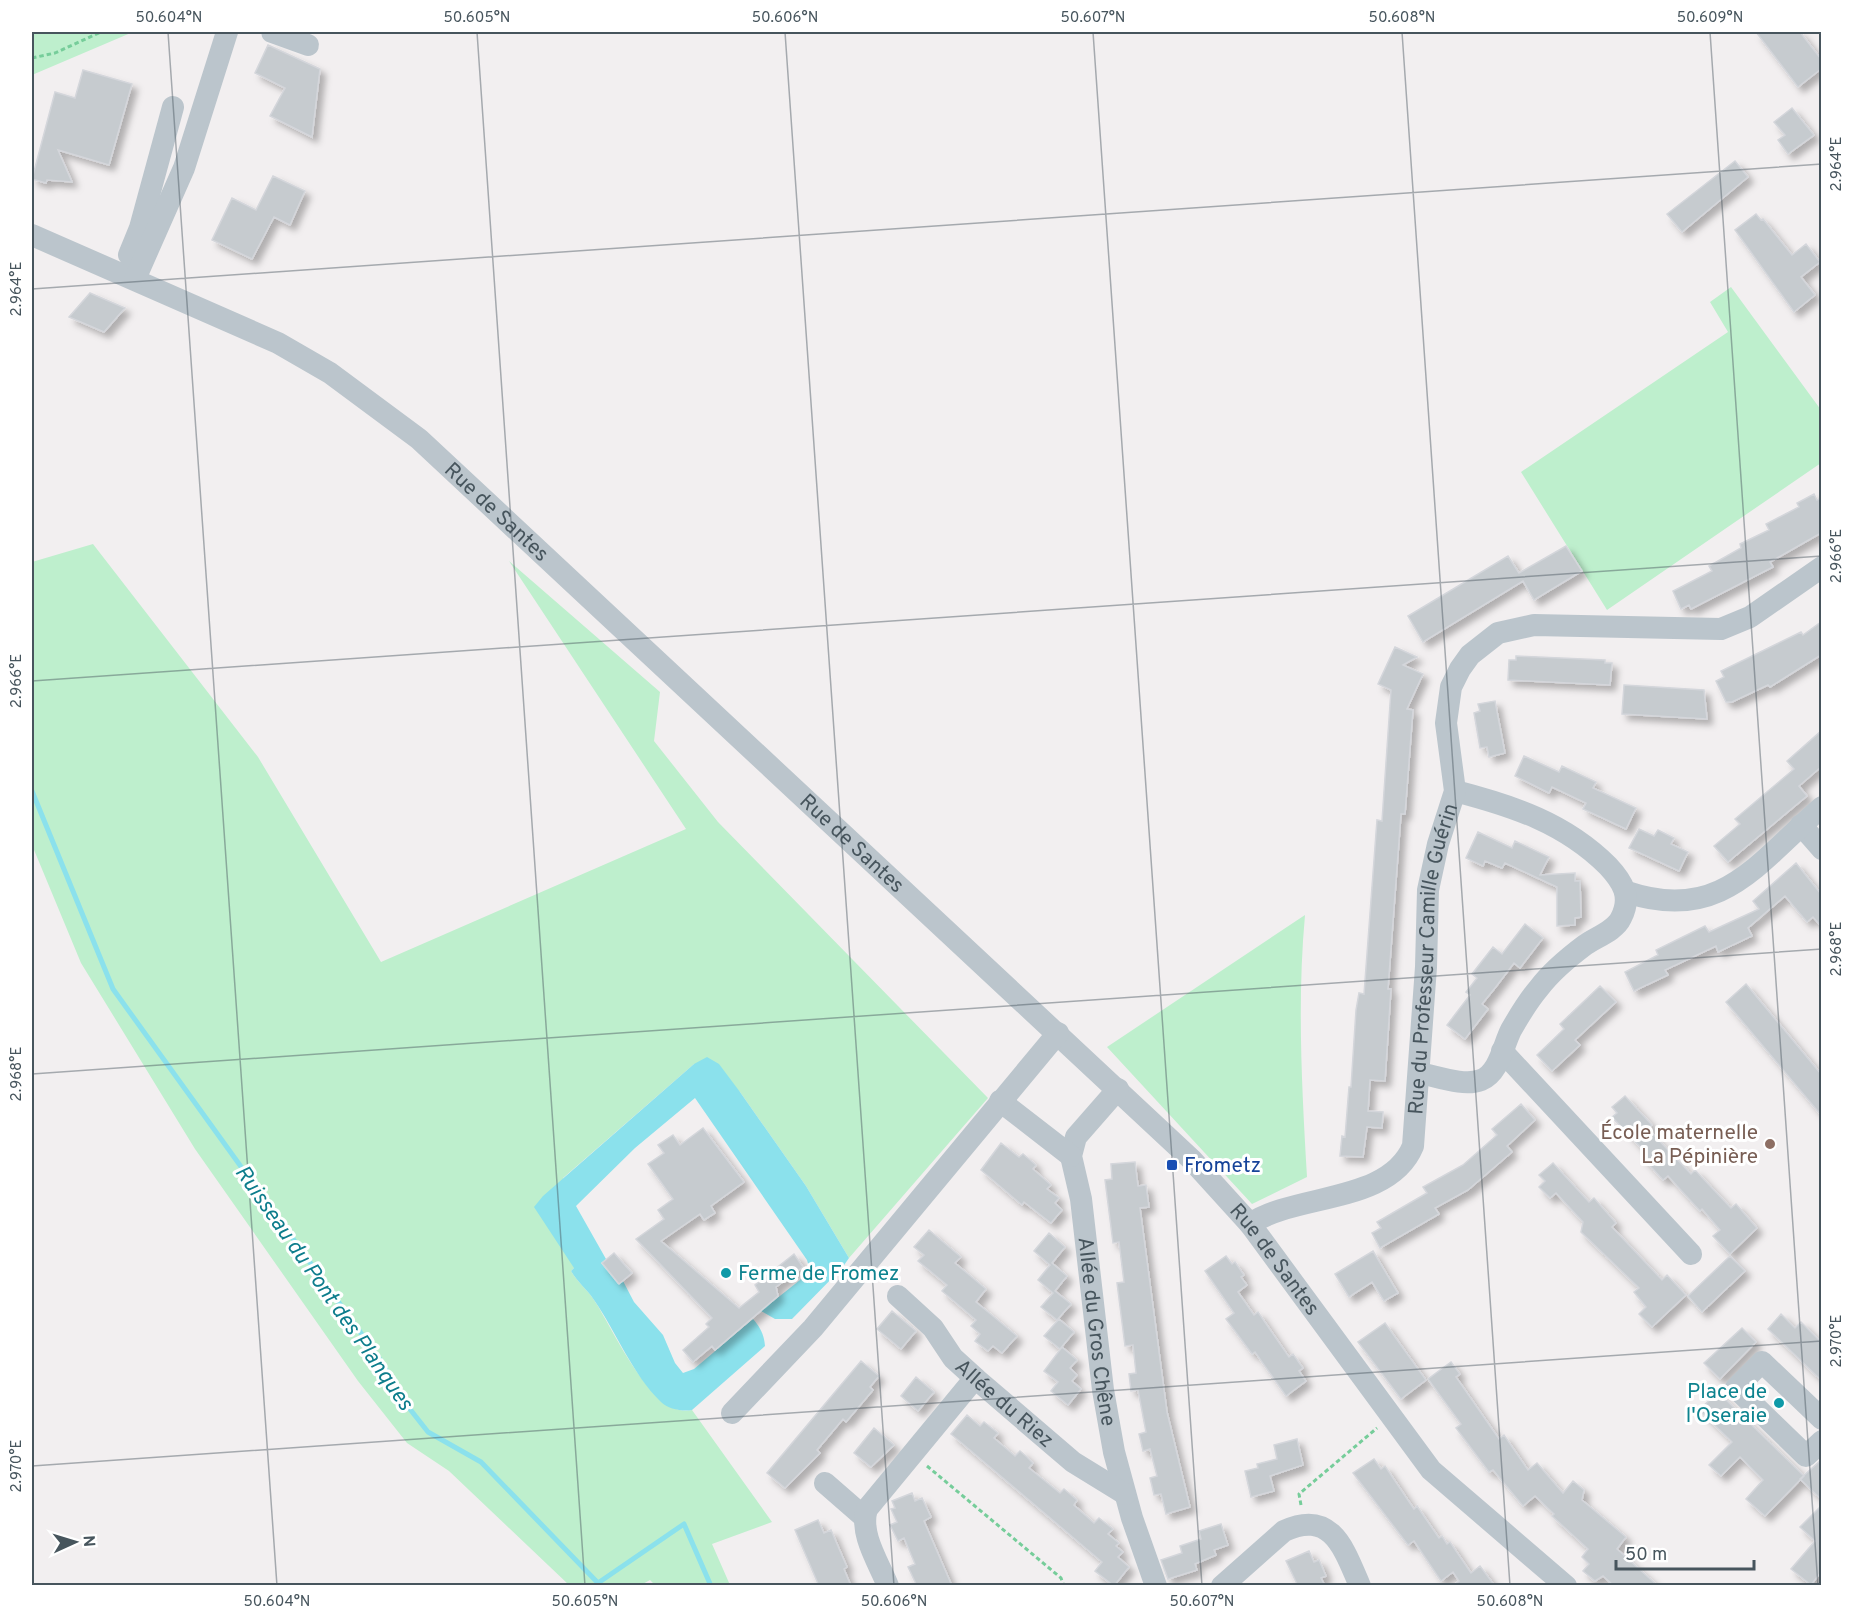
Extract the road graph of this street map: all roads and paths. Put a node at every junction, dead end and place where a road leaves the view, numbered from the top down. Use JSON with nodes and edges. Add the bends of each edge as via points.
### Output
{"nodes":[{"id":1,"x":101,"y":32,"type":"edge"},
{"id":2,"x":227,"y":32,"type":"edge"},
{"id":3,"x":272,"y":32,"type":"edge"},
{"id":4,"x":308,"y":45,"type":"dead end"},
{"id":5,"x":32,"y":58,"type":"edge"},
{"id":6,"x":172,"y":107,"type":"dead end"},
{"id":7,"x":32,"y":235,"type":"edge"},
{"id":8,"x":128,"y":276,"type":"junction"},
{"id":9,"x":1821,"y":567,"type":"edge"},
{"id":10,"x":1455,"y":791,"type":"junction"},
{"id":11,"x":1821,"y":807,"type":"edge"},
{"id":12,"x":1801,"y":825,"type":"junction"},
{"id":13,"x":1821,"y":849,"type":"edge"},
{"id":14,"x":1627,"y":892,"type":"junction"},
{"id":15,"x":1058,"y":1033,"type":"junction"},
{"id":16,"x":1502,"y":1051,"type":"junction"},
{"id":17,"x":1419,"y":1073,"type":"junction"},
{"id":18,"x":1118,"y":1089,"type":"junction"},
{"id":19,"x":1000,"y":1101,"type":"junction"},
{"id":20,"x":1071,"y":1156,"type":"junction"},
{"id":21,"x":1250,"y":1224,"type":"junction"},
{"id":22,"x":1691,"y":1254,"type":"dead end"},
{"id":23,"x":897,"y":1296,"type":"dead end"},
{"id":24,"x":975,"y":1378,"type":"junction"},
{"id":25,"x":732,"y":1413,"type":"dead end"},
{"id":26,"x":1391,"y":1416,"type":"junction"},
{"id":27,"x":1821,"y":1419,"type":"edge"},
{"id":28,"x":1821,"y":1441,"type":"edge"},
{"id":29,"x":912,"y":1453,"type":"junction"},
{"id":30,"x":825,"y":1483,"type":"dead end"},
{"id":31,"x":1125,"y":1494,"type":"junction"},
{"id":32,"x":864,"y":1517,"type":"junction"},
{"id":33,"x":1303,"y":1524,"type":"junction"},
{"id":34,"x":888,"y":1586,"type":"edge"},
{"id":35,"x":1064,"y":1586,"type":"edge"},
{"id":36,"x":1155,"y":1586,"type":"edge"},
{"id":37,"x":1222,"y":1586,"type":"edge"},
{"id":38,"x":1360,"y":1586,"type":"edge"},
{"id":39,"x":1566,"y":1586,"type":"edge"}],
"edges":[{"from":1,"to":5,"type":"path","via":[[55,53]]},
{"from":2,"to":8,"type":"street","via":[[184,168]]},
{"from":3,"to":4,"type":"street"},
{"from":6,"to":8,"type":"street"},
{"from":7,"to":8,"type":"street","name":"Rue de Santes"},
{"from":8,"to":15,"type":"street","name":"Rue de Santes","via":[[247,328],[312,362],[419,438]]},
{"from":9,"to":10,"type":"street","name":"Rue du Professeur Camille Guérin","via":[[1750,617],[1721,628],[1534,625],[1498,633],[1486,640],[1460,669],[1451,687],[1446,723]]},
{"from":10,"to":14,"type":"street","via":[[1517,808],[1561,829],[1599,857]]},
{"from":10,"to":17,"type":"street","name":"Rue du Professeur Camille Guérin","via":[[1428,890]]},
{"from":11,"to":12,"type":"street"},
{"from":12,"to":13,"type":"street"},
{"from":12,"to":14,"type":"street","via":[[1739,880],[1711,896],[1666,901]]},
{"from":14,"to":16,"type":"street","via":[[1619,921],[1574,954],[1540,987]]},
{"from":15,"to":18,"type":"street","name":"Rue de Santes"},
{"from":15,"to":19,"type":"street"},
{"from":16,"to":17,"type":"street","via":[[1493,1070],[1481,1080],[1465,1082]]},
{"from":16,"to":22,"type":"street"},
{"from":17,"to":21,"type":"street","name":"Rue du Professeur Camille Guérin","via":[[1413,1146],[1403,1164],[1371,1183],[1273,1212]]},
{"from":18,"to":20,"type":"street","via":[[1076,1137]]},
{"from":18,"to":21,"type":"street","name":"Rue de Santes"},
{"from":19,"to":20,"type":"street"},
{"from":19,"to":25,"type":"street","via":[[813,1328]]},
{"from":20,"to":31,"type":"street","name":"Allée du Gros Chêne","via":[[1081,1199],[1103,1390]]},
{"from":21,"to":26,"type":"street","name":"Rue de Santes"},
{"from":23,"to":24,"type":"street","name":"Allée du Riez","via":[[933,1328],[953,1358]]},
{"from":24,"to":29,"type":"street"},
{"from":24,"to":31,"type":"street","name":"Allée du Riez","via":[[1073,1462]]},
{"from":26,"to":33,"type":"path","via":[[1299,1494]]},
{"from":26,"to":39,"type":"street","name":"Rue de Santes","via":[[1437,1478]]},
{"from":27,"to":28,"type":"street","via":[[1762,1362],[1736,1388],[1806,1456]]},
{"from":29,"to":32,"type":"street"},
{"from":29,"to":35,"type":"path","via":[[1060,1578]]},
{"from":30,"to":32,"type":"street"},
{"from":31,"to":36,"type":"street","name":"Allée du Gros Chêne"},
{"from":32,"to":34,"type":"street","via":[[866,1533]]},
{"from":33,"to":37,"type":"street","via":[[1284,1531]]},
{"from":33,"to":38,"type":"street","via":[[1314,1524],[1332,1533],[1345,1551]]}]}
